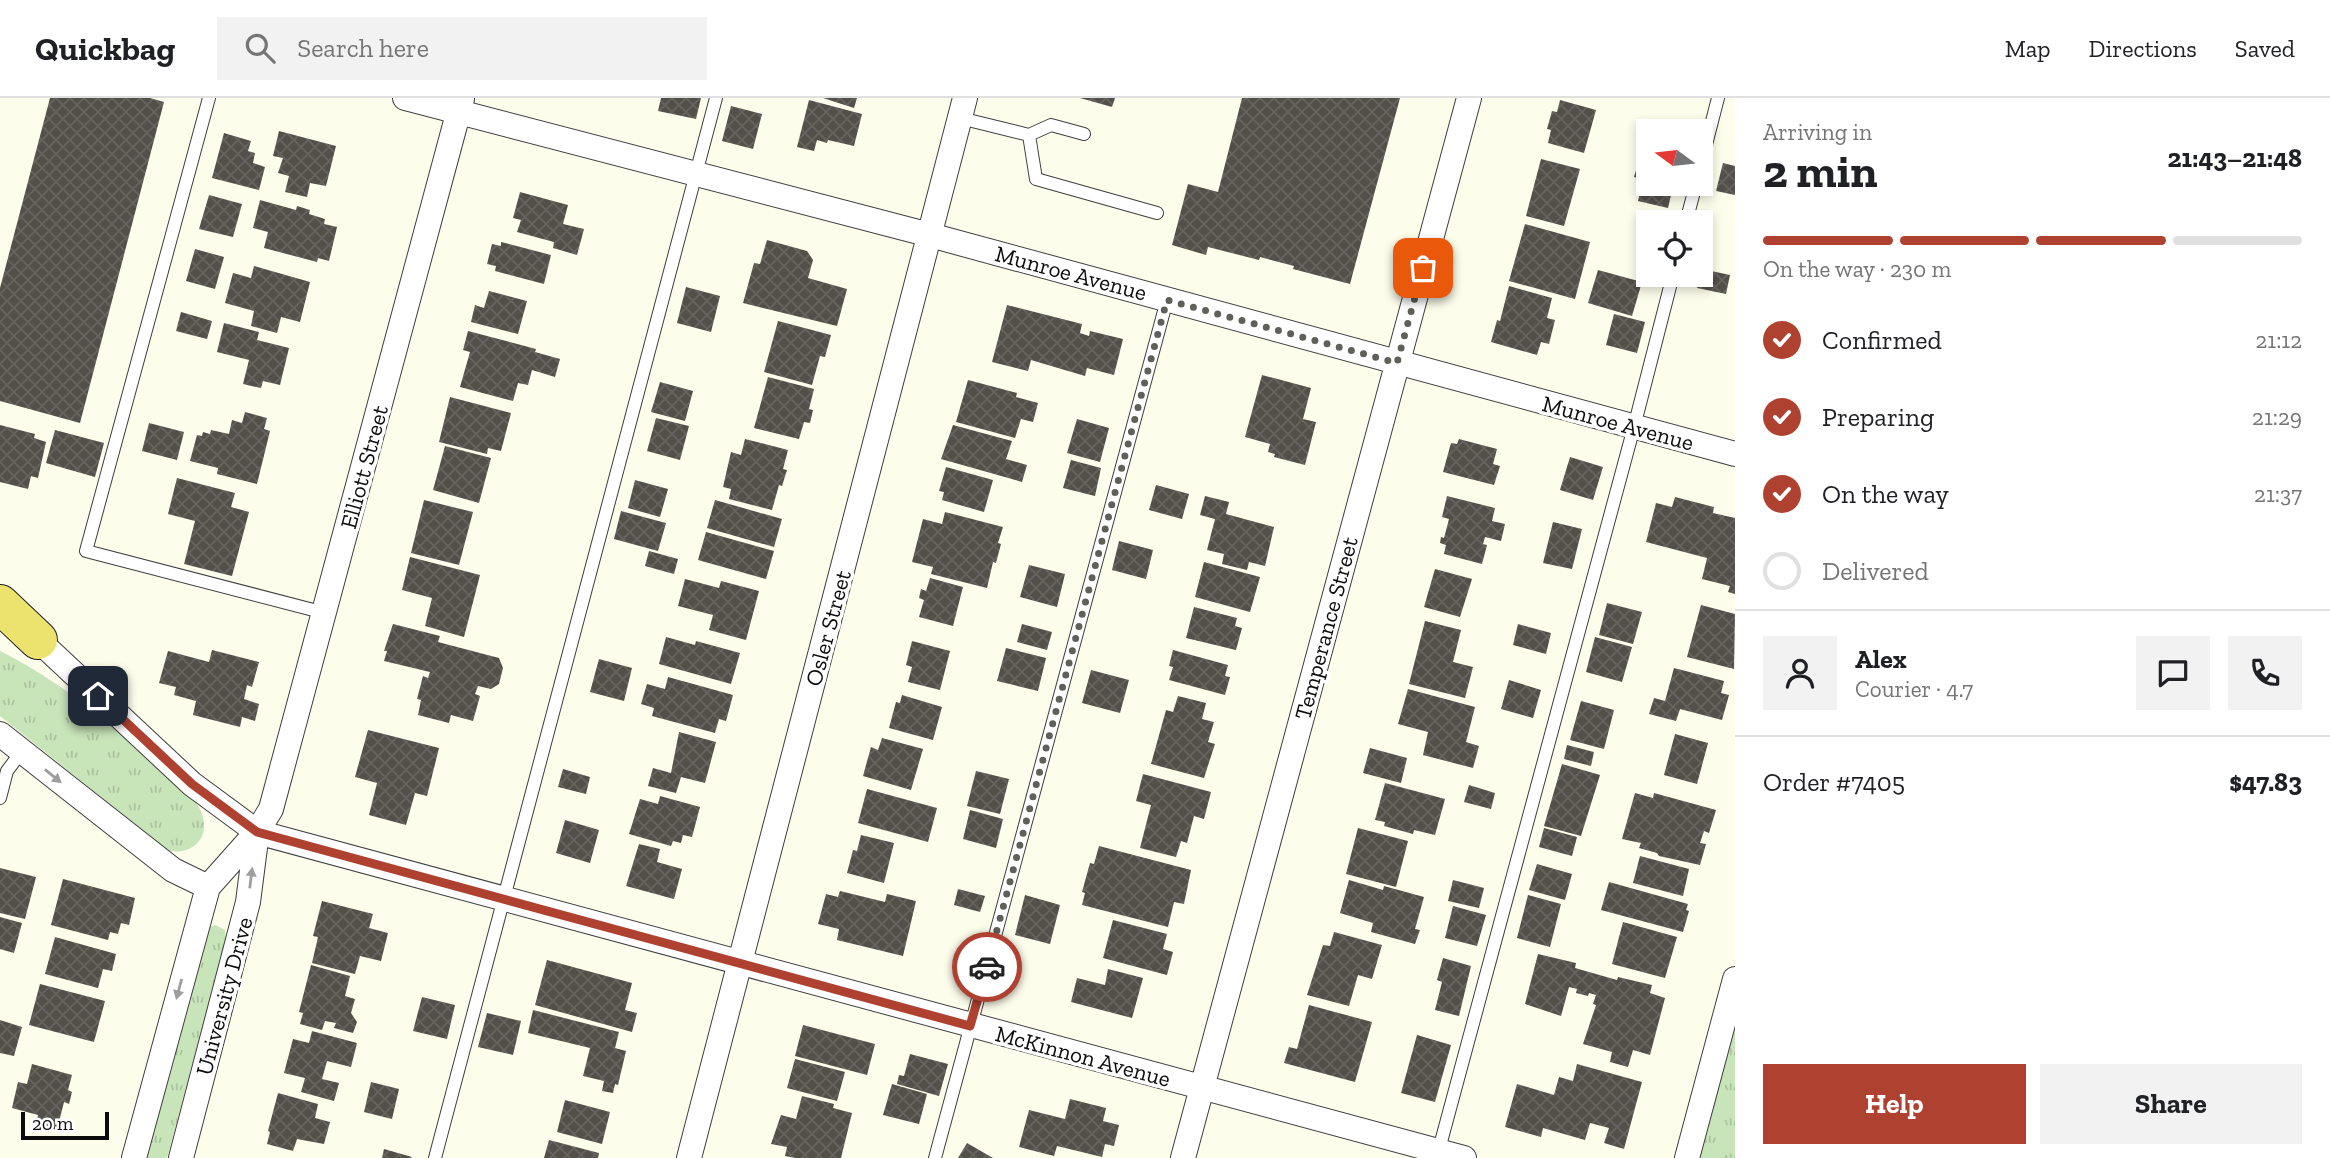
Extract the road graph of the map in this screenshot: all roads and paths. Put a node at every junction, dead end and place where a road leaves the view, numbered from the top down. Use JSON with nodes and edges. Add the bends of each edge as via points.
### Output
{"nodes":[{"id":1,"x":209,"y":98,"type":"edge"},
{"id":2,"x":405,"y":98,"type":"edge"},
{"id":3,"x":716,"y":98,"type":"edge"},
{"id":4,"x":1469,"y":98,"type":"edge"},
{"id":5,"x":1718,"y":98,"type":"edge"},
{"id":6,"x":461,"y":105,"type":"edge"},
{"id":7,"x":963,"y":108,"type":"edge"},
{"id":8,"x":1713,"y":119,"type":"edge"},
{"id":9,"x":1084,"y":134,"type":"dead end"},
{"id":10,"x":1029,"y":135,"type":"junction"},
{"id":11,"x":697,"y":174,"type":"junction"},
{"id":12,"x":1157,"y":213,"type":"dead end"},
{"id":13,"x":930,"y":235,"type":"junction"},
{"id":14,"x":1670,"y":287,"type":"edge"},
{"id":15,"x":1167,"y":300,"type":"junction"},
{"id":16,"x":1397,"y":363,"type":"junction"},
{"id":17,"x":1634,"y":427,"type":"junction"},
{"id":18,"x":1735,"y":454,"type":"edge"},
{"id":19,"x":0,"y":604,"type":"edge"},
{"id":20,"x":325,"y":613,"type":"junction"},
{"id":21,"x":0,"y":629,"type":"edge"},
{"id":22,"x":38,"y":640,"type":"junction"},
{"id":23,"x":0,"y":734,"type":"edge"},
{"id":24,"x":22,"y":751,"type":"junction"},
{"id":25,"x":0,"y":798,"type":"edge"},
{"id":26,"x":257,"y":832,"type":"junction"},
{"id":27,"x":208,"y":887,"type":"junction"},
{"id":28,"x":504,"y":901,"type":"junction"},
{"id":29,"x":741,"y":963,"type":"junction"},
{"id":30,"x":1735,"y":979,"type":"edge"},
{"id":31,"x":970,"y":1026,"type":"junction"},
{"id":32,"x":1202,"y":1088,"type":"junction"},
{"id":33,"x":1438,"y":1155,"type":"edge"},
{"id":34,"x":134,"y":1158,"type":"edge"},
{"id":35,"x":181,"y":1158,"type":"edge"},
{"id":36,"x":435,"y":1158,"type":"edge"},
{"id":37,"x":688,"y":1158,"type":"edge"},
{"id":38,"x":935,"y":1158,"type":"edge"},
{"id":39,"x":1183,"y":1158,"type":"edge"},
{"id":40,"x":1464,"y":1158,"type":"edge"},
{"id":41,"x":1688,"y":1158,"type":"edge"}],
"edges":[{"from":1,"to":20,"type":"lane","via":[[86,551]]},
{"from":2,"to":6,"type":"street","name":"Munroe Avenue"},
{"from":3,"to":11,"type":"lane"},
{"from":4,"to":16,"type":"street","name":"Temperance Street"},
{"from":5,"to":8,"type":"lane"},
{"from":6,"to":11,"type":"street","name":"Munroe Avenue"},
{"from":6,"to":20,"type":"street","name":"Elliott Street"},
{"from":7,"to":10,"type":"lane"},
{"from":7,"to":13,"type":"street","name":"Osler Street"},
{"from":9,"to":10,"type":"lane","via":[[1051,125]]},
{"from":10,"to":12,"type":"lane","via":[[1036,179]]},
{"from":11,"to":13,"type":"street","name":"Munroe Avenue"},
{"from":11,"to":28,"type":"lane"},
{"from":13,"to":15,"type":"street","name":"Munroe Avenue"},
{"from":13,"to":29,"type":"street","name":"Osler Street"},
{"from":14,"to":17,"type":"lane"},
{"from":15,"to":16,"type":"street","name":"Munroe Avenue"},
{"from":15,"to":31,"type":"lane"},
{"from":16,"to":17,"type":"street","name":"Munroe Avenue"},
{"from":16,"to":32,"type":"street","name":"Temperance Street"},
{"from":17,"to":18,"type":"street","name":"Munroe Avenue"},
{"from":17,"to":33,"type":"lane"},
{"from":19,"to":22,"type":"main road"},
{"from":20,"to":26,"type":"street","name":"Elliott Street","via":[[271,809]]},
{"from":21,"to":22,"type":"street"},
{"from":22,"to":26,"type":"street","via":[[192,784]]},
{"from":23,"to":24,"type":"street"},
{"from":24,"to":25,"type":"lane","via":[[7,771]]},
{"from":24,"to":27,"type":"street","one_way":true,"via":[[173,870]]},
{"from":26,"to":27,"type":"street","name":"University Drive"},
{"from":26,"to":28,"type":"street","name":"McKinnon Avenue"},
{"from":35,"to":26,"type":"street","name":"University Drive","one_way":true,"via":[[244,923]]},
{"from":27,"to":34,"type":"street","name":"University Drive","one_way":true},
{"from":28,"to":29,"type":"street","name":"McKinnon Avenue"},
{"from":28,"to":36,"type":"lane"},
{"from":29,"to":31,"type":"street","name":"McKinnon Avenue"},
{"from":29,"to":37,"type":"street","name":"Osler Street"},
{"from":30,"to":41,"type":"street"},
{"from":31,"to":32,"type":"street","name":"McKinnon Avenue"},
{"from":31,"to":38,"type":"lane"},
{"from":32,"to":33,"type":"street","name":"McKinnon Avenue"},
{"from":32,"to":39,"type":"street","name":"Temperance Street"},
{"from":33,"to":40,"type":"street","name":"McKinnon Avenue"}]}
